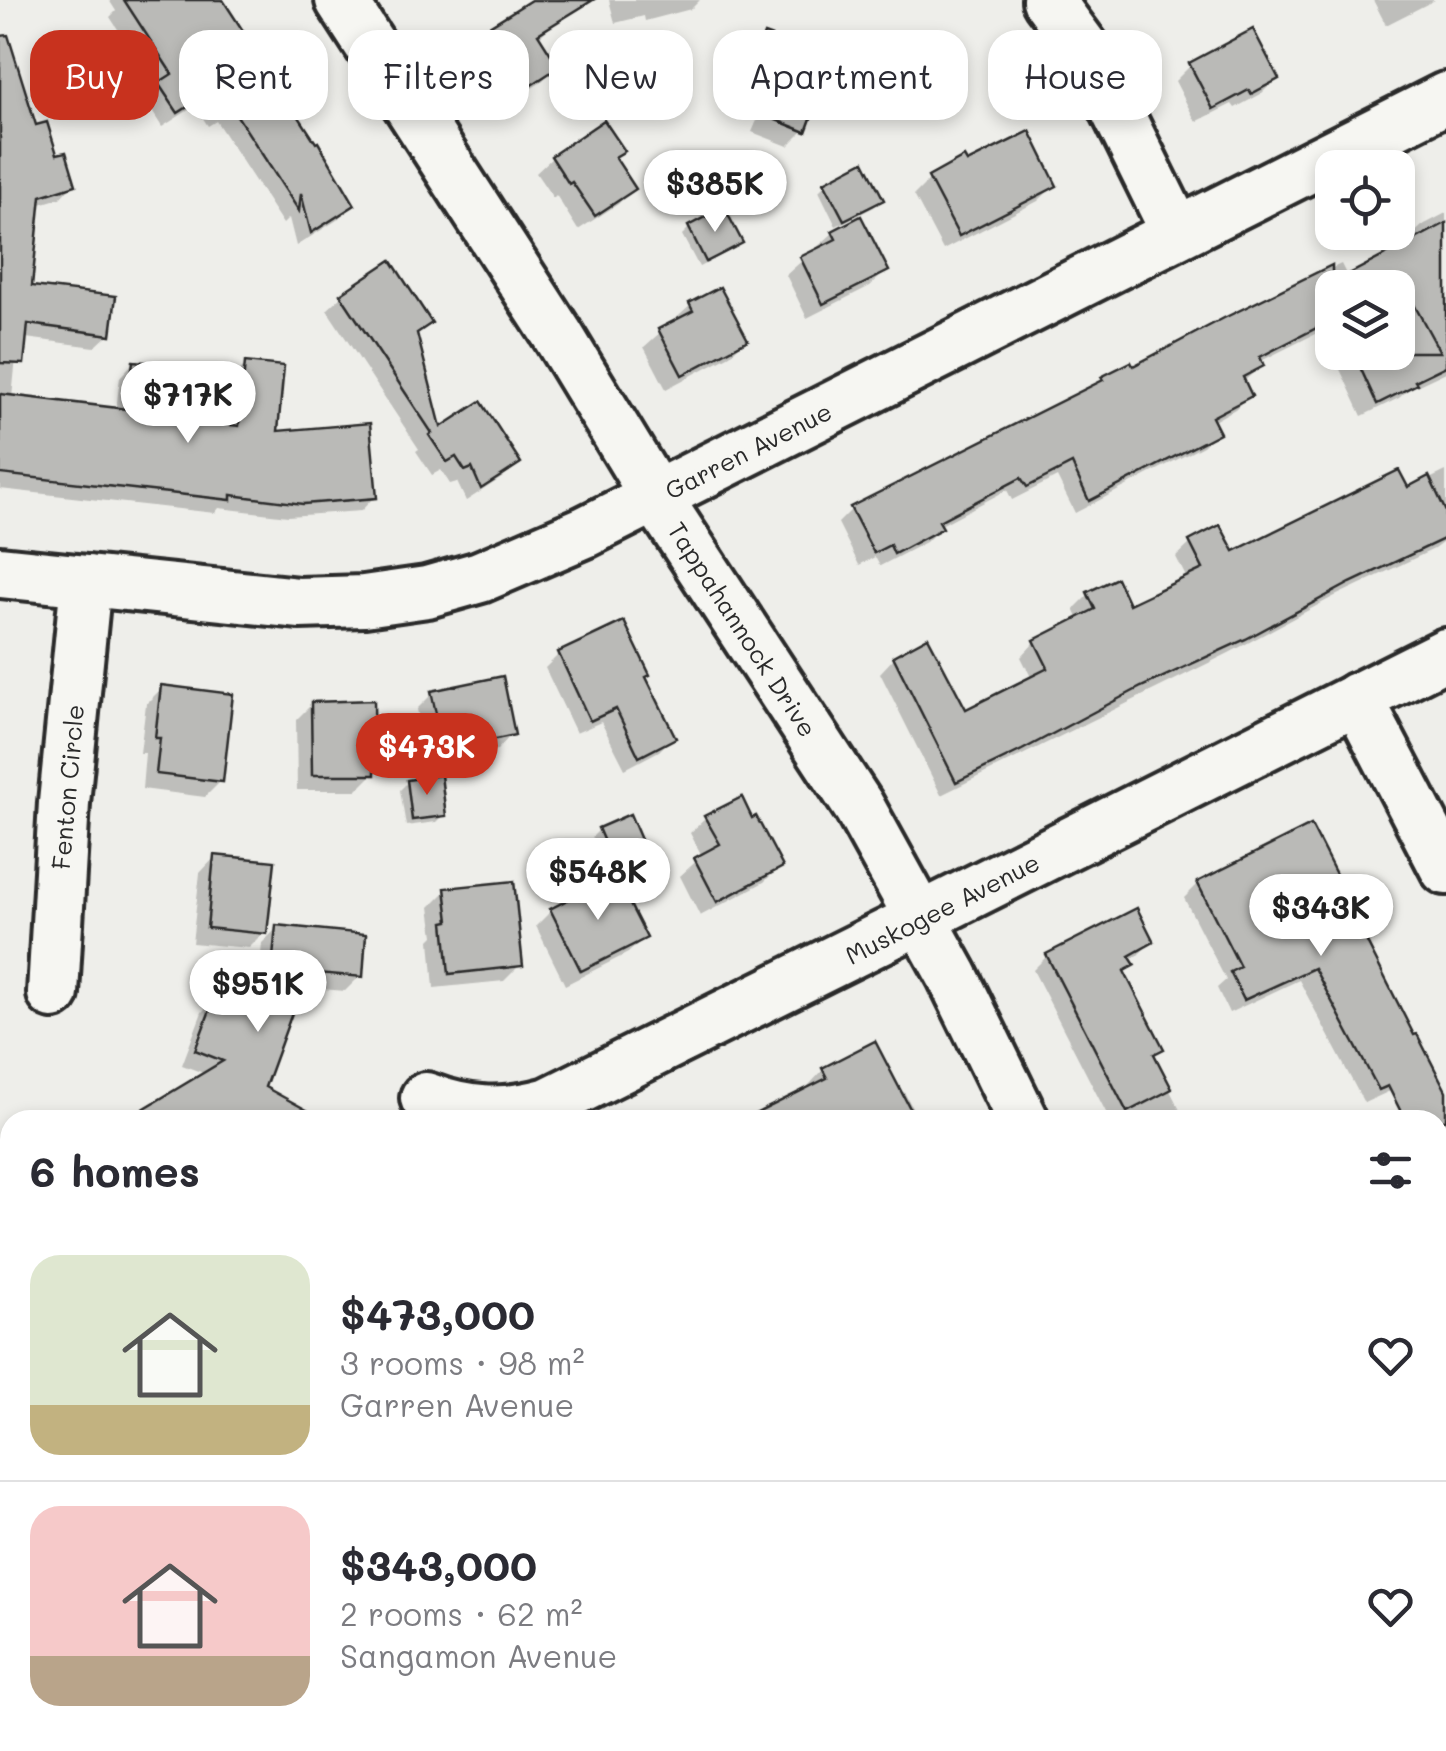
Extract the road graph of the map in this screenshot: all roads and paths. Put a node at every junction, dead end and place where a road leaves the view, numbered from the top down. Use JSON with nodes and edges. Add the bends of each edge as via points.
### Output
{"nodes":[{"id":1,"x":342,"y":0,"type":"edge"},
{"id":2,"x":1048,"y":0,"type":"edge"},
{"id":3,"x":1446,"y":98,"type":"edge"},
{"id":4,"x":1177,"y":233,"type":"junction"},
{"id":5,"x":656,"y":496,"type":"junction"},
{"id":6,"x":0,"y":572,"type":"edge"},
{"id":7,"x":86,"y":581,"type":"junction"},
{"id":8,"x":1446,"y":654,"type":"edge"},
{"id":9,"x":1357,"y":698,"type":"junction"},
{"id":10,"x":1446,"y":869,"type":"edge"},
{"id":11,"x":921,"y":918,"type":"junction"},
{"id":12,"x":53,"y":993,"type":"dead end"},
{"id":13,"x":426,"y":1098,"type":"dead end"},
{"id":14,"x":467,"y":1110,"type":"edge"},
{"id":15,"x":522,"y":1110,"type":"edge"},
{"id":16,"x":1019,"y":1110,"type":"edge"}],
"edges":[{"from":1,"to":5,"type":"street","name":"Tappahannock Drive"},
{"from":2,"to":4,"type":"street","via":[[1090,58]]},
{"from":3,"to":4,"type":"street","name":"Garren Avenue"},
{"from":4,"to":5,"type":"street","name":"Garren Avenue"},
{"from":5,"to":7,"type":"street","name":"Garren Avenue","via":[[480,576],[412,594],[299,604]]},
{"from":5,"to":11,"type":"street","name":"Tappahannock Drive","via":[[859,807]]},
{"from":6,"to":7,"type":"street","name":"Garren Avenue"},
{"from":7,"to":12,"type":"street","name":"Fenton Circle"},
{"from":8,"to":9,"type":"street","name":"Muskogee Avenue"},
{"from":9,"to":10,"type":"street"},
{"from":9,"to":11,"type":"street","name":"Muskogee Avenue"},
{"from":11,"to":15,"type":"street","name":"Muskogee Avenue"},
{"from":11,"to":16,"type":"street","name":"Tappahannock Drive"},
{"from":13,"to":14,"type":"street","name":"Muskogee Avenue"}]}
